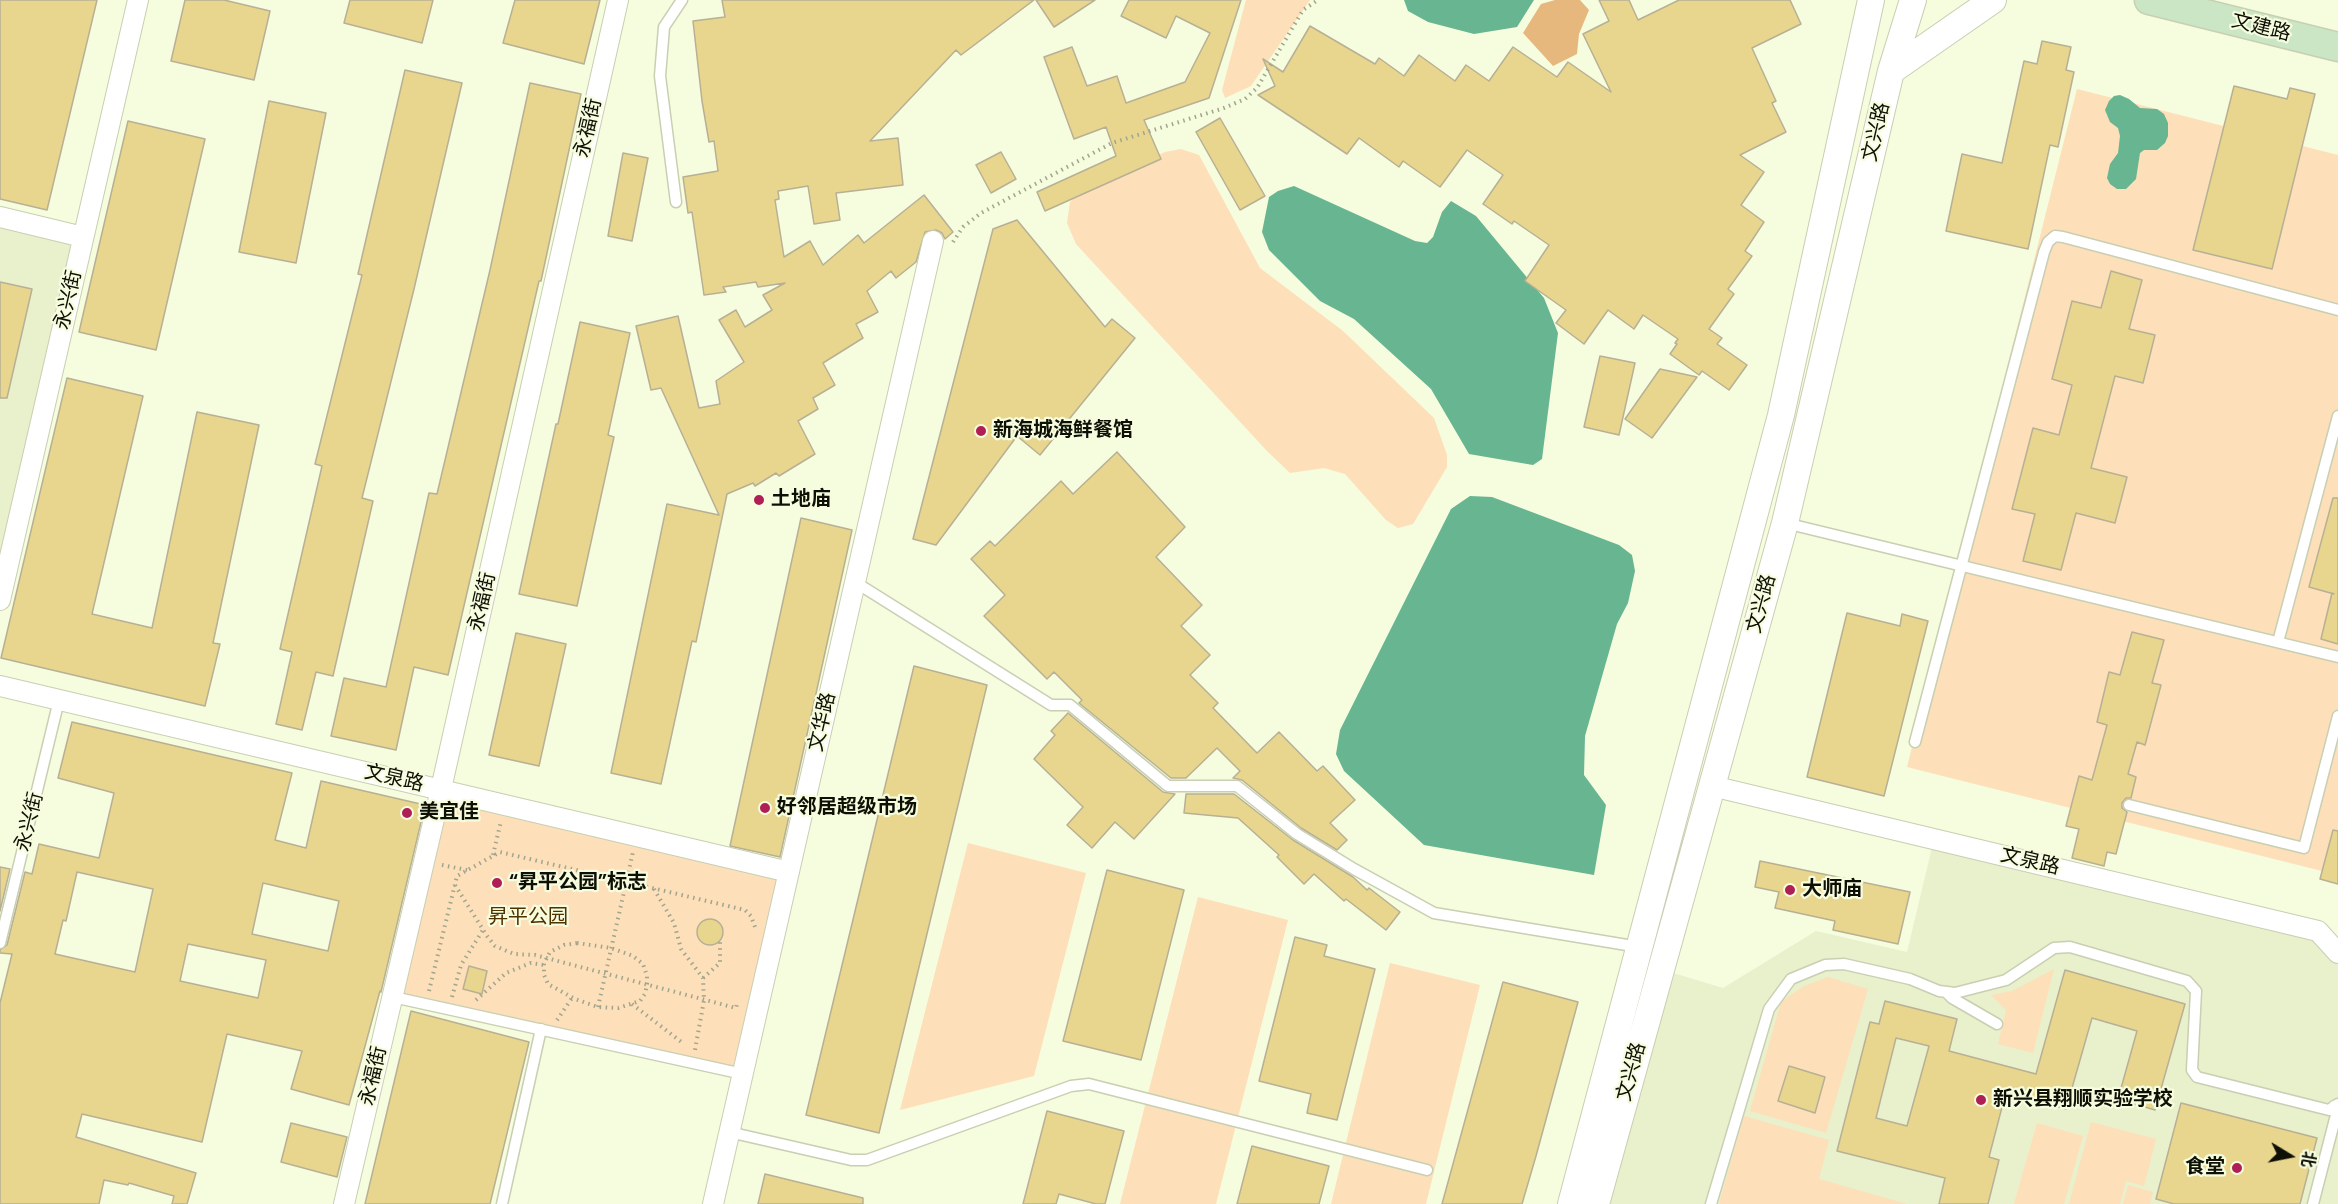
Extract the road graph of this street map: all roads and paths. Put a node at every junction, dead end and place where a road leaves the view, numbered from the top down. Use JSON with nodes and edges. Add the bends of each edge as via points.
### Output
{"nodes":[{"id":1,"x":138,"y":0,"type":"edge"},
{"id":2,"x":618,"y":0,"type":"edge"},
{"id":3,"x":682,"y":0,"type":"edge"},
{"id":4,"x":1318,"y":0,"type":"edge"},
{"id":5,"x":1871,"y":0,"type":"edge"},
{"id":6,"x":1913,"y":0,"type":"edge"},
{"id":7,"x":1993,"y":0,"type":"edge"},
{"id":8,"x":2149,"y":0,"type":"edge"},
{"id":9,"x":2338,"y":47,"type":"edge"},
{"id":10,"x":1892,"y":71,"type":"junction"},
{"id":11,"x":676,"y":202,"type":"dead end"},
{"id":12,"x":0,"y":217,"type":"edge"},
{"id":13,"x":83,"y":237,"type":"junction"},
{"id":14,"x":933,"y":241,"type":"dead end"},
{"id":15,"x":953,"y":252,"type":"dead end"},
{"id":16,"x":2338,"y":310,"type":"edge"},
{"id":17,"x":2338,"y":416,"type":"edge"},
{"id":18,"x":1785,"y":523,"type":"junction"},
{"id":19,"x":1961,"y":565,"type":"junction"},
{"id":20,"x":855,"y":582,"type":"junction"},
{"id":21,"x":0,"y":600,"type":"edge"},
{"id":22,"x":2278,"y":642,"type":"junction"},
{"id":23,"x":2338,"y":657,"type":"edge"},
{"id":24,"x":0,"y":686,"type":"edge"},
{"id":25,"x":59,"y":700,"type":"junction"},
{"id":26,"x":2338,"y":716,"type":"edge"},
{"id":27,"x":1915,"y":742,"type":"dead end"},
{"id":28,"x":1712,"y":786,"type":"junction"},
{"id":29,"x":441,"y":789,"type":"junction"},
{"id":30,"x":505,"y":804,"type":"junction"},
{"id":31,"x":2129,"y":805,"type":"dead end"},
{"id":32,"x":636,"y":836,"type":"junction"},
{"id":33,"x":493,"y":856,"type":"junction"},
{"id":34,"x":424,"y":861,"type":"junction"},
{"id":35,"x":467,"y":870,"type":"junction"},
{"id":36,"x":789,"y":872,"type":"junction"},
{"id":37,"x":626,"y":882,"type":"junction"},
{"id":38,"x":455,"y":885,"type":"junction"},
{"id":39,"x":654,"y":889,"type":"junction"},
{"id":40,"x":483,"y":930,"type":"junction"},
{"id":41,"x":754,"y":933,"type":"dead end"},
{"id":42,"x":720,"y":941,"type":"dead end"},
{"id":43,"x":0,"y":944,"type":"edge"},
{"id":44,"x":1639,"y":947,"type":"junction"},
{"id":45,"x":611,"y":948,"type":"junction"},
{"id":46,"x":2338,"y":953,"type":"edge"},
{"id":47,"x":546,"y":958,"type":"junction"},
{"id":48,"x":544,"y":965,"type":"junction"},
{"id":49,"x":605,"y":973,"type":"junction"},
{"id":50,"x":703,"y":978,"type":"junction"},
{"id":51,"x":647,"y":984,"type":"junction"},
{"id":52,"x":1629,"y":988,"type":"junction"},
{"id":53,"x":429,"y":991,"type":"junction"},
{"id":54,"x":1946,"y":992,"type":"junction"},
{"id":55,"x":440,"y":993,"type":"dead end"},
{"id":56,"x":452,"y":995,"type":"junction"},
{"id":57,"x":1653,"y":995,"type":"junction"},
{"id":58,"x":393,"y":997,"type":"junction"},
{"id":59,"x":464,"y":998,"type":"dead end"},
{"id":60,"x":572,"y":998,"type":"junction"},
{"id":61,"x":476,"y":1000,"type":"dead end"},
{"id":62,"x":704,"y":1000,"type":"junction"},
{"id":63,"x":738,"y":1000,"type":"dead end"},
{"id":64,"x":425,"y":1004,"type":"junction"},
{"id":65,"x":632,"y":1004,"type":"junction"},
{"id":66,"x":598,"y":1007,"type":"junction"},
{"id":67,"x":450,"y":1009,"type":"junction"},
{"id":68,"x":1997,"y":1024,"type":"dead end"},
{"id":69,"x":545,"y":1030,"type":"junction"},
{"id":70,"x":742,"y":1074,"type":"junction"},
{"id":71,"x":2336,"y":1105,"type":"edge"},
{"id":72,"x":729,"y":1132,"type":"junction"},
{"id":73,"x":1427,"y":1170,"type":"dead end"},
{"id":74,"x":344,"y":1204,"type":"edge"},
{"id":75,"x":502,"y":1204,"type":"edge"},
{"id":76,"x":713,"y":1204,"type":"edge"},
{"id":77,"x":1571,"y":1204,"type":"edge"},
{"id":78,"x":1596,"y":1204,"type":"edge"},
{"id":79,"x":1711,"y":1204,"type":"edge"},
{"id":80,"x":2313,"y":1204,"type":"edge"}],
"edges":[{"from":1,"to":13,"type":"street","name":"永兴街"},
{"from":2,"to":29,"type":"street","name":"永福街"},
{"from":3,"to":11,"type":"lane","via":[[664,27],[660,76]]},
{"from":4,"to":15,"type":"path","via":[[1303,10],[1257,88],[1245,99],[1112,143],[981,213],[963,227]]},
{"from":5,"to":44,"type":"street","name":"文兴路","via":[[1781,415]]},
{"from":6,"to":10,"type":"street","name":"文兴路"},
{"from":7,"to":10,"type":"street"},
{"from":8,"to":9,"type":"main road","name":"文建路"},
{"from":10,"to":18,"type":"street","name":"文兴路"},
{"from":12,"to":13,"type":"street"},
{"from":13,"to":21,"type":"street","name":"永兴街"},
{"from":14,"to":20,"type":"street","name":"文华路"},
{"from":16,"to":19,"type":"lane","via":[[2055,236],[2044,252]]},
{"from":17,"to":22,"type":"lane"},
{"from":18,"to":19,"type":"lane"},
{"from":18,"to":28,"type":"street","name":"文兴路"},
{"from":19,"to":22,"type":"lane"},
{"from":19,"to":27,"type":"lane"},
{"from":20,"to":36,"type":"street","name":"文华路"},
{"from":20,"to":44,"type":"lane","via":[[1051,705],[1070,705],[1168,786],[1237,786],[1297,834],[1434,913]]},
{"from":22,"to":23,"type":"lane"},
{"from":24,"to":25,"type":"street","name":"文泉路"},
{"from":25,"to":29,"type":"street","name":"文泉路"},
{"from":25,"to":43,"type":"lane","name":"永兴街"},
{"from":26,"to":31,"type":"lane","via":[[2304,848]]},
{"from":28,"to":46,"type":"street","name":"文泉路","via":[[2318,931]]},
{"from":28,"to":57,"type":"street","name":"文兴路"},
{"from":29,"to":30,"type":"street","name":"文泉路"},
{"from":29,"to":34,"type":"street","name":"永福街"},
{"from":30,"to":32,"type":"street","name":"文泉路"},
{"from":30,"to":33,"type":"path"},
{"from":32,"to":36,"type":"street","name":"文泉路"},
{"from":32,"to":37,"type":"path"},
{"from":33,"to":35,"type":"path"},
{"from":33,"to":37,"type":"path","via":[[500,852]]},
{"from":34,"to":35,"type":"path"},
{"from":34,"to":58,"type":"street","name":"永福街"},
{"from":35,"to":38,"type":"path","via":[[458,876]]},
{"from":36,"to":70,"type":"street","name":"文华路"},
{"from":37,"to":39,"type":"path"},
{"from":37,"to":45,"type":"path"},
{"from":38,"to":40,"type":"path"},
{"from":38,"to":53,"type":"path"},
{"from":39,"to":41,"type":"path","via":[[745,910],[755,925]]},
{"from":39,"to":50,"type":"path","via":[[674,923],[681,950]]},
{"from":40,"to":47,"type":"path","via":[[495,946],[514,954]]},
{"from":40,"to":56,"type":"path","via":[[461,965]]},
{"from":42,"to":50,"type":"path","via":[[720,963]]},
{"from":44,"to":52,"type":"street","name":"文兴路"},
{"from":45,"to":47,"type":"path","via":[[577,942],[550,952]]},
{"from":45,"to":49,"type":"path"},
{"from":45,"to":51,"type":"path","via":[[643,964]]},
{"from":47,"to":48,"type":"path"},
{"from":47,"to":49,"type":"path"},
{"from":48,"to":60,"type":"path","via":[[548,984]]},
{"from":48,"to":61,"type":"path","via":[[531,963],[506,973]]},
{"from":49,"to":51,"type":"path"},
{"from":49,"to":66,"type":"path"},
{"from":50,"to":62,"type":"path"},
{"from":51,"to":62,"type":"path"},
{"from":51,"to":65,"type":"path","via":[[640,1001]]},
{"from":52,"to":57,"type":"street"},
{"from":52,"to":77,"type":"street","name":"文兴路"},
{"from":53,"to":55,"type":"path"},
{"from":53,"to":64,"type":"path"},
{"from":54,"to":68,"type":"lane"},
{"from":54,"to":71,"type":"lane","via":[[2006,980],[2054,948],[2070,946],[2187,981],[2196,991],[2192,1070],[2197,1077],[2329,1110]]},
{"from":54,"to":79,"type":"lane","via":[[1910,979],[1844,964],[1825,965],[1791,979],[1769,1009]]},
{"from":56,"to":59,"type":"path"},
{"from":56,"to":67,"type":"path"},
{"from":57,"to":78,"type":"street","name":"文兴路"},
{"from":58,"to":64,"type":"lane"},
{"from":58,"to":74,"type":"street","name":"永福街"},
{"from":60,"to":66,"type":"path"},
{"from":60,"to":69,"type":"path"},
{"from":62,"to":63,"type":"path","via":[[736,1008]]},
{"from":62,"to":65,"type":"path","via":[[695,1053]]},
{"from":64,"to":67,"type":"lane"},
{"from":65,"to":66,"type":"path"},
{"from":67,"to":69,"type":"lane"},
{"from":69,"to":70,"type":"lane"},
{"from":69,"to":75,"type":"lane"},
{"from":70,"to":72,"type":"street","name":"文华路"},
{"from":71,"to":80,"type":"lane"},
{"from":72,"to":73,"type":"lane","via":[[851,1160],[867,1160],[1071,1086],[1089,1084]]},
{"from":72,"to":76,"type":"street","name":"文华路"}]}
